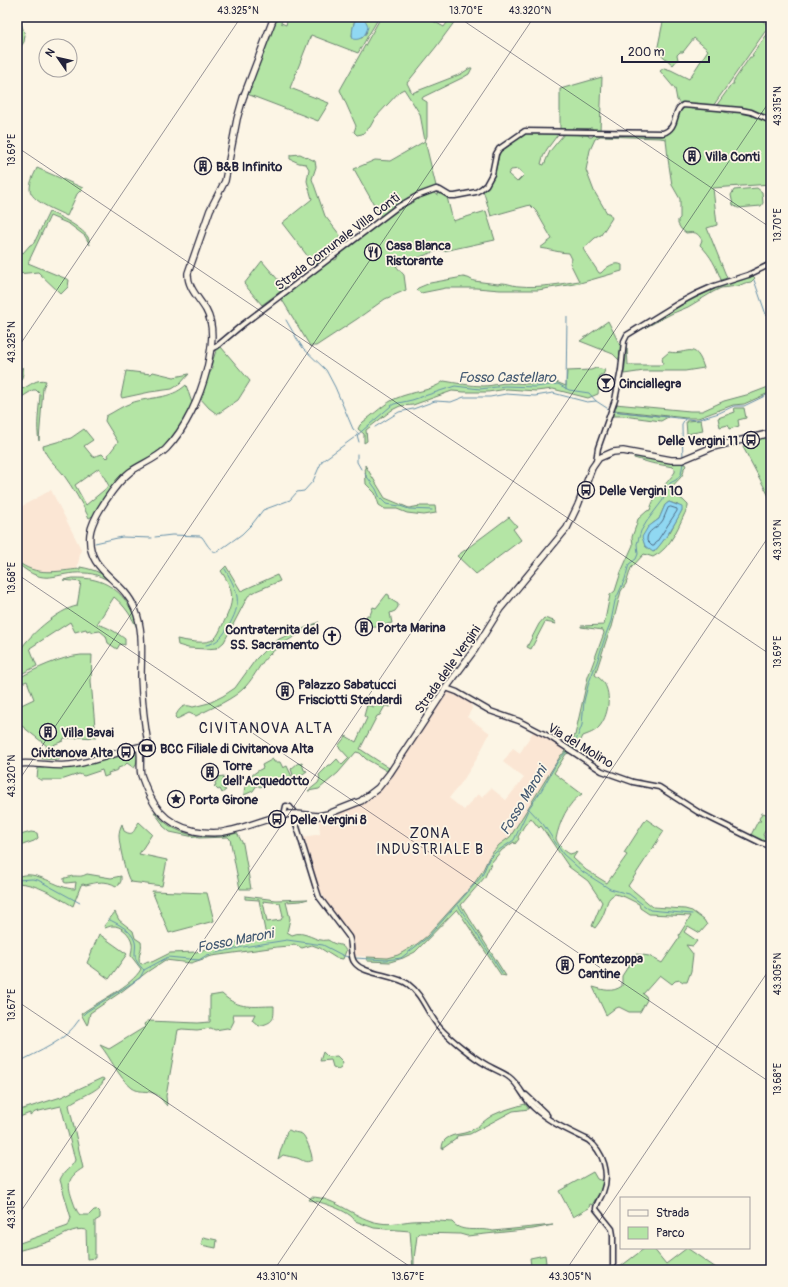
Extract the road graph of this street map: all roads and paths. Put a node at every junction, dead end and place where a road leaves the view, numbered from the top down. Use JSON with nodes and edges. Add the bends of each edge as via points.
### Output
{"nodes":[{"id":1,"x":274,"y":17,"type":"edge"},
{"id":2,"x":771,"y":121,"type":"edge"},
{"id":3,"x":771,"y":264,"type":"edge"},
{"id":4,"x":211,"y":349,"type":"junction"},
{"id":5,"x":771,"y":432,"type":"edge"},
{"id":6,"x":596,"y":461,"type":"junction"},
{"id":7,"x":446,"y":688,"type":"junction"},
{"id":8,"x":139,"y":747,"type":"junction"},
{"id":9,"x":17,"y":764,"type":"edge"},
{"id":10,"x":291,"y":814,"type":"junction"},
{"id":11,"x":771,"y":846,"type":"edge"},
{"id":12,"x":613,"y":1270,"type":"edge"}],
"edges":[{"from":1,"to":4,"type":"main road","via":[[240,109],[225,181],[210,210],[188,273],[189,283],[210,320]]},
{"from":2,"to":4,"type":"street","name":"Strada Comunale Villa Conti","via":[[741,110],[684,105],[679,108],[672,127],[663,133],[522,132],[497,150],[492,174],[481,189],[450,196],[436,189],[408,200]]},
{"from":3,"to":6,"type":"street","via":[[696,294],[630,333],[624,341],[621,370]]},
{"from":4,"to":8,"type":"main road","via":[[197,398],[178,434],[164,450],[117,483],[90,529],[93,557],[100,568],[128,596],[135,607],[141,628],[142,687],[147,744]]},
{"from":5,"to":6,"type":"main road","via":[[713,447],[685,459],[671,460],[618,451],[604,455]]},
{"from":6,"to":7,"type":"main road","name":"Strada delle Vergini","via":[[567,528],[506,602]]},
{"from":7,"to":10,"type":"main road","name":"Strada delle Vergini","via":[[390,773],[369,796],[352,806],[328,814]]},
{"from":7,"to":11,"type":"street","name":"Via del Molino","via":[[490,711],[533,728],[609,774],[662,788],[698,812]]},
{"from":8,"to":9,"type":"main road","via":[[71,765]]},
{"from":8,"to":10,"type":"main road","name":"Strada delle Vergini","via":[[141,771],[147,790],[160,813],[175,825],[202,832],[221,833]]},
{"from":10,"to":10,"type":"street","via":[[284,808],[290,807]]},
{"from":10,"to":12,"type":"street","via":[[319,897],[349,937],[353,961],[361,968],[401,980],[408,985],[417,993],[434,1020],[446,1033],[479,1061],[510,1078],[533,1108],[592,1143],[600,1154],[606,1168],[605,1186],[596,1207],[614,1235]]}]}
